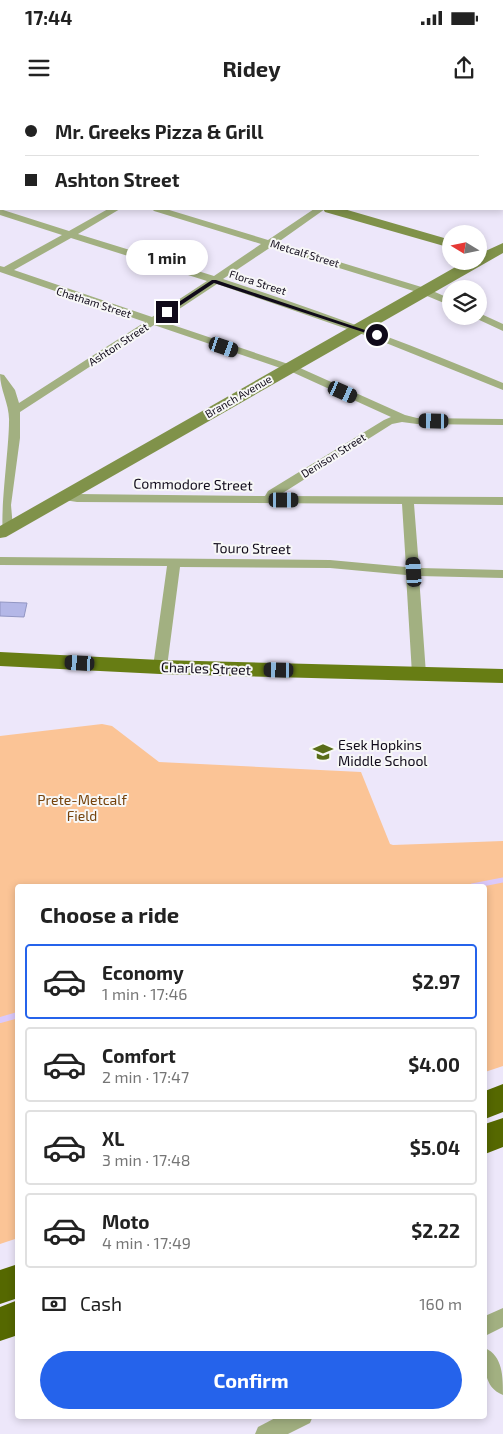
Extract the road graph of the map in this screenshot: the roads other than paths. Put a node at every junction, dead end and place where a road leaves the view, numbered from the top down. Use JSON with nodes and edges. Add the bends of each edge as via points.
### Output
{"nodes":[{"id":1,"x":113,"y":210,"type":"edge"},
{"id":2,"x":160,"y":210,"type":"edge"},
{"id":3,"x":318,"y":210,"type":"edge"},
{"id":4,"x":333,"y":210,"type":"edge"},
{"id":5,"x":0,"y":212,"type":"edge"},
{"id":6,"x":68,"y":234,"type":"junction"},
{"id":7,"x":442,"y":241,"type":"edge"},
{"id":8,"x":270,"y":242,"type":"junction"},
{"id":9,"x":503,"y":248,"type":"edge"},
{"id":10,"x":488,"y":255,"type":"edge"},
{"id":11,"x":488,"y":259,"type":"edge"},
{"id":12,"x":503,"y":262,"type":"edge"},
{"id":13,"x":3,"y":270,"type":"edge"},
{"id":14,"x":460,"y":270,"type":"edge"},
{"id":15,"x":214,"y":281,"type":"junction"},
{"id":16,"x":424,"y":291,"type":"junction"},
{"id":17,"x":442,"y":299,"type":"edge"},
{"id":18,"x":487,"y":320,"type":"edge"},
{"id":19,"x":152,"y":322,"type":"junction"},
{"id":20,"x":359,"y":328,"type":"junction"},
{"id":21,"x":503,"y":328,"type":"edge"},
{"id":22,"x":288,"y":368,"type":"junction"},
{"id":23,"x":0,"y":377,"type":"edge"},
{"id":24,"x":503,"y":387,"type":"edge"},
{"id":25,"x":14,"y":411,"type":"junction"},
{"id":26,"x":402,"y":418,"type":"junction"},
{"id":27,"x":503,"y":422,"type":"edge"},
{"id":28,"x":62,"y":496,"type":"junction"},
{"id":29,"x":268,"y":500,"type":"junction"},
{"id":30,"x":408,"y":500,"type":"junction"},
{"id":31,"x":503,"y":500,"type":"edge"},
{"id":32,"x":2,"y":506,"type":"edge"},
{"id":33,"x":4,"y":530,"type":"edge"},
{"id":34,"x":0,"y":561,"type":"edge"},
{"id":35,"x":174,"y":562,"type":"junction"},
{"id":36,"x":414,"y":572,"type":"junction"},
{"id":37,"x":503,"y":574,"type":"edge"},
{"id":38,"x":0,"y":659,"type":"edge"},
{"id":39,"x":160,"y":667,"type":"junction"},
{"id":40,"x":419,"y":674,"type":"junction"},
{"id":41,"x":503,"y":676,"type":"edge"},
{"id":42,"x":503,"y":1098,"type":"edge"},
{"id":43,"x":487,"y":1104,"type":"edge"},
{"id":44,"x":503,"y":1132,"type":"edge"},
{"id":45,"x":487,"y":1138,"type":"edge"},
{"id":46,"x":15,"y":1282,"type":"edge"},
{"id":47,"x":0,"y":1288,"type":"edge"},
{"id":48,"x":503,"y":1317,"type":"edge"},
{"id":49,"x":15,"y":1318,"type":"edge"},
{"id":50,"x":0,"y":1324,"type":"edge"},
{"id":51,"x":487,"y":1325,"type":"edge"},
{"id":52,"x":487,"y":1361,"type":"edge"},
{"id":53,"x":503,"y":1386,"type":"edge"},
{"id":54,"x":296,"y":1419,"type":"edge"},
{"id":55,"x":266,"y":1434,"type":"edge"}],
"edges":[{"from":1,"to":6,"type":"street"},
{"from":2,"to":8,"type":"street","name":"Metcalf Street"},
{"from":3,"to":8,"type":"street","name":"Ashton Street"},
{"from":4,"to":7,"type":"main road"},
{"from":5,"to":6,"type":"street","name":"Flora Street"},
{"from":6,"to":13,"type":"street"},
{"from":6,"to":15,"type":"street","name":"Flora Street"},
{"from":8,"to":15,"type":"street","name":"Ashton Street"},
{"from":8,"to":16,"type":"street","name":"Metcalf Street"},
{"from":9,"to":10,"type":"main road","name":"Branch Avenue"},
{"from":11,"to":12,"type":"main road"},
{"from":13,"to":19,"type":"street","name":"Chatham Street"},
{"from":14,"to":16,"type":"main road","name":"Branch Avenue"},
{"from":15,"to":19,"type":"street","name":"Ashton Street"},
{"from":15,"to":20,"type":"street","name":"Flora Street"},
{"from":16,"to":17,"type":"street","name":"Metcalf Street"},
{"from":16,"to":20,"type":"main road","name":"Branch Avenue"},
{"from":18,"to":21,"type":"street"},
{"from":19,"to":22,"type":"street","name":"Chatham Street"},
{"from":19,"to":25,"type":"street","name":"Ashton Street"},
{"from":20,"to":22,"type":"main road","name":"Branch Avenue"},
{"from":20,"to":24,"type":"street","name":"Flora Street"},
{"from":22,"to":26,"type":"street","name":"Chatham Street"},
{"from":22,"to":28,"type":"main road","name":"Branch Avenue"},
{"from":23,"to":25,"type":"street","via":[[11,394]]},
{"from":25,"to":32,"type":"street","via":[[14,438]]},
{"from":26,"to":27,"type":"street","name":"Chatham Street"},
{"from":26,"to":29,"type":"street","name":"Denison Street","via":[[388,422],[272,494]]},
{"from":28,"to":29,"type":"street","name":"Commodore Street"},
{"from":28,"to":33,"type":"main road","name":"Branch Avenue"},
{"from":29,"to":30,"type":"street","name":"Commodore Street"},
{"from":30,"to":31,"type":"street","name":"Commodore Street"},
{"from":30,"to":36,"type":"street"},
{"from":32,"to":33,"type":"street"},
{"from":34,"to":35,"type":"street","name":"Touro Street"},
{"from":35,"to":36,"type":"street","name":"Touro Street","via":[[330,564]]},
{"from":35,"to":39,"type":"street"},
{"from":36,"to":37,"type":"street","name":"Touro Street"},
{"from":36,"to":40,"type":"street"},
{"from":38,"to":39,"type":"main road","name":"Charles Street"},
{"from":39,"to":40,"type":"main road","name":"Charles Street"},
{"from":40,"to":41,"type":"main road","name":"Charles Street"},
{"from":42,"to":43,"type":"highway"},
{"from":44,"to":45,"type":"highway"},
{"from":46,"to":47,"type":"highway"},
{"from":48,"to":51,"type":"street"},
{"from":49,"to":50,"type":"highway"},
{"from":52,"to":53,"type":"street"},
{"from":54,"to":55,"type":"street"}]}
